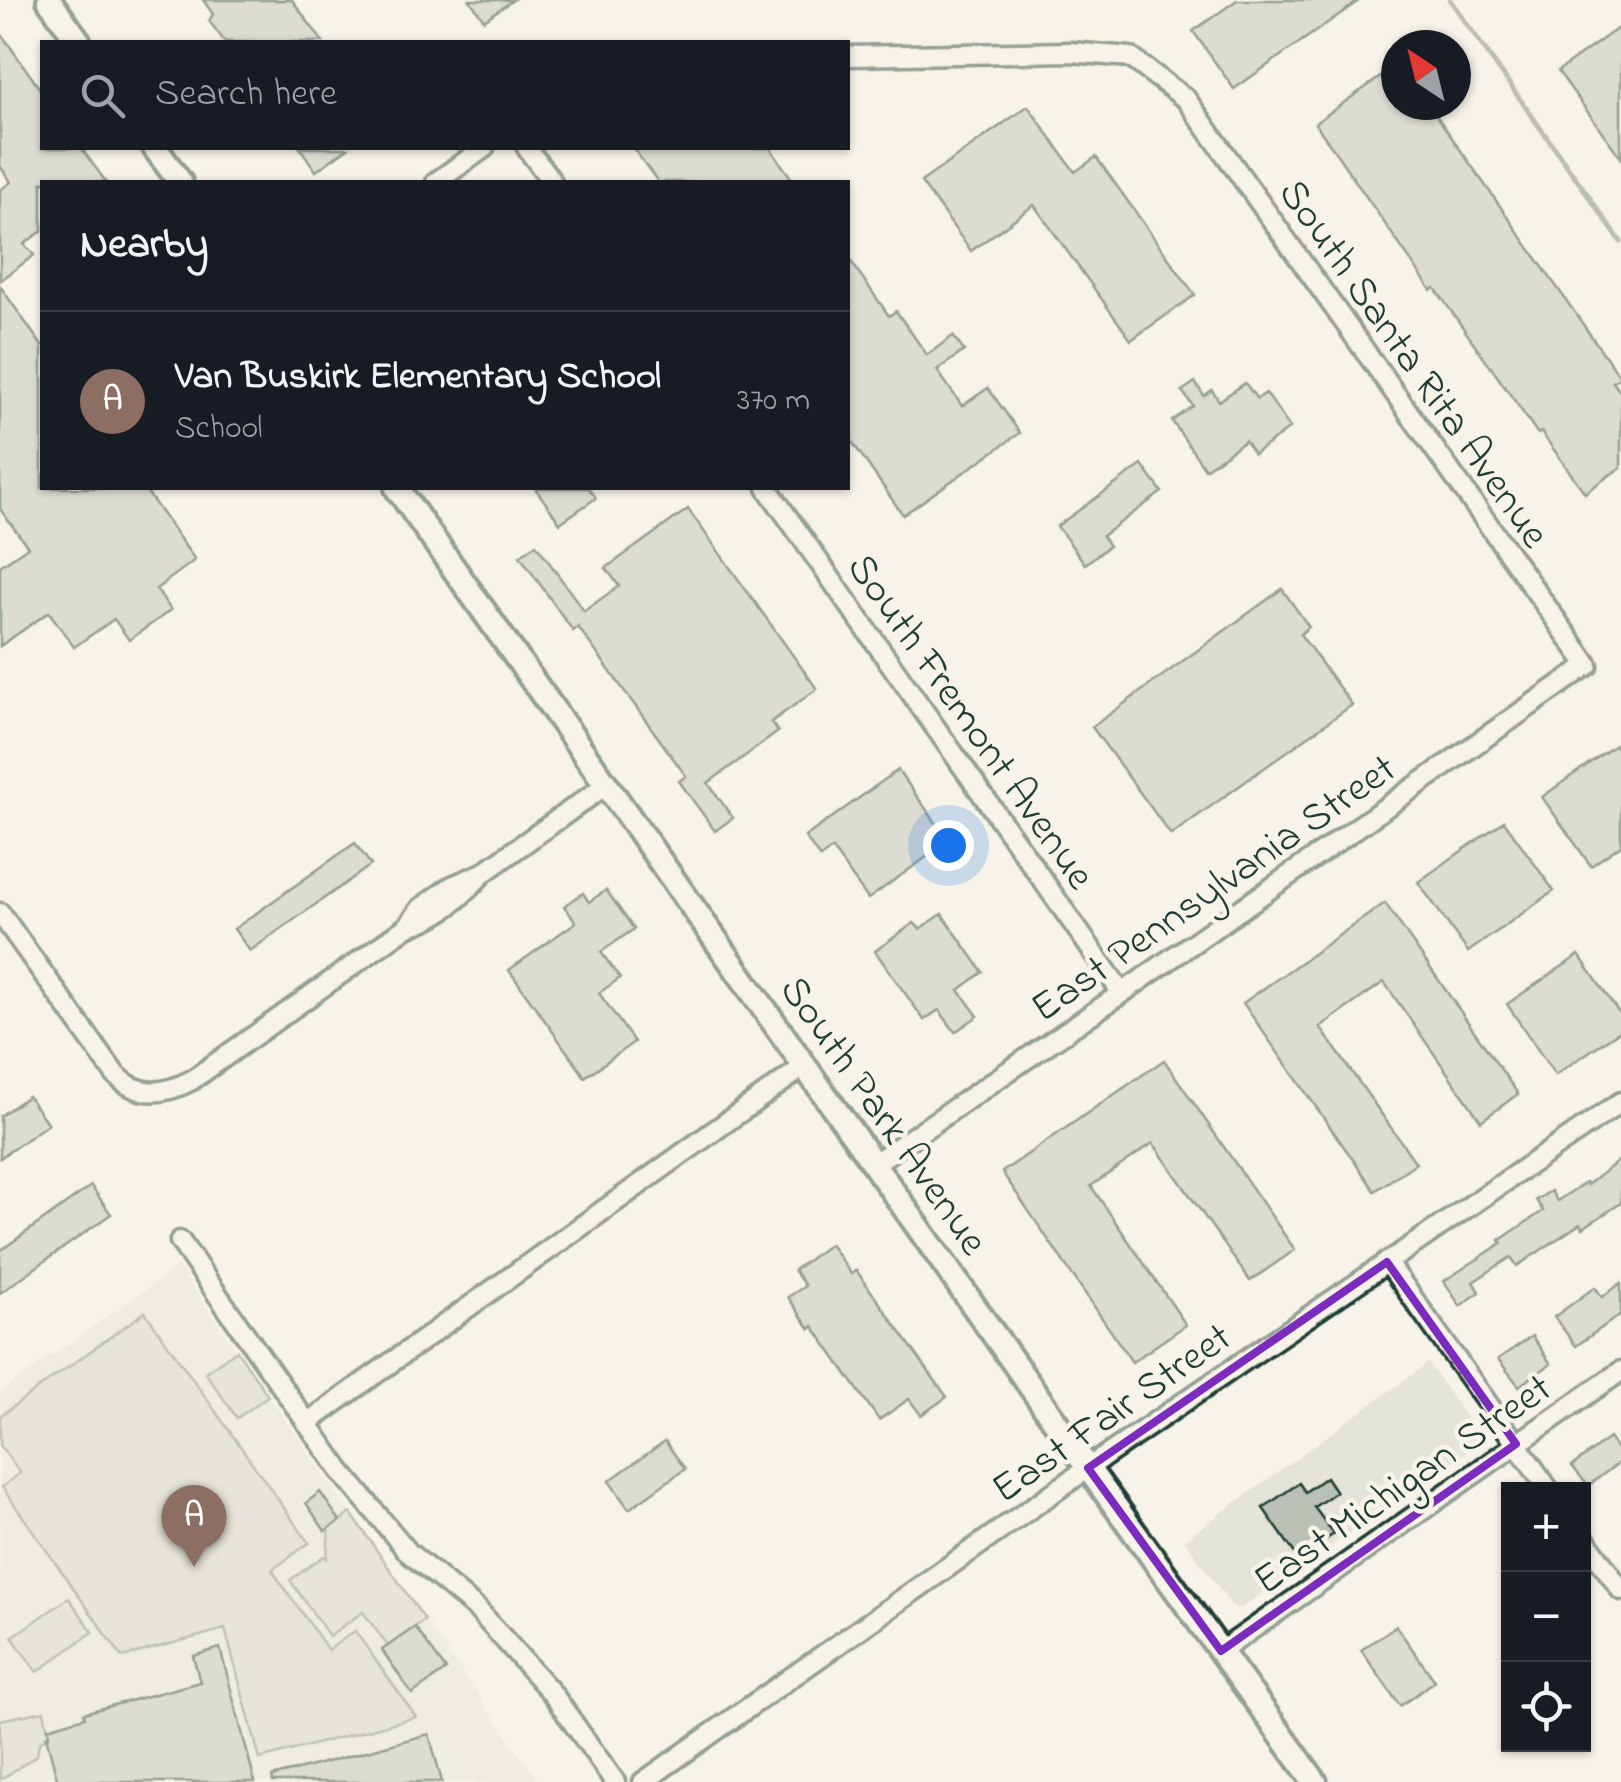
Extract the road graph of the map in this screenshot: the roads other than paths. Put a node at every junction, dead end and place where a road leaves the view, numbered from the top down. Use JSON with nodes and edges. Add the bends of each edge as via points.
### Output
{"nodes":[{"id":1,"x":49,"y":0,"type":"edge"},
{"id":2,"x":78,"y":40,"type":"edge"},
{"id":3,"x":850,"y":56,"type":"edge"},
{"id":4,"x":156,"y":150,"type":"edge"},
{"id":5,"x":481,"y":150,"type":"edge"},
{"id":6,"x":528,"y":150,"type":"edge"},
{"id":7,"x":179,"y":180,"type":"edge"},
{"id":8,"x":439,"y":180,"type":"edge"},
{"id":9,"x":551,"y":180,"type":"edge"},
{"id":10,"x":398,"y":490,"type":"edge"},
{"id":11,"x":768,"y":490,"type":"edge"},
{"id":12,"x":1588,"y":666,"type":"joint"},
{"id":13,"x":607,"y":784,"type":"junction"},
{"id":14,"x":0,"y":913,"type":"edge"},
{"id":15,"x":1122,"y":993,"type":"junction"},
{"id":16,"x":806,"y":1065,"type":"junction"},
{"id":17,"x":1621,"y":1102,"type":"edge"},
{"id":18,"x":875,"y":1162,"type":"junction"},
{"id":19,"x":180,"y":1241,"type":"dead end"},
{"id":20,"x":1387,"y":1262,"type":"junction"},
{"id":21,"x":1621,"y":1371,"type":"edge"},
{"id":22,"x":307,"y":1422,"type":"junction"},
{"id":23,"x":1516,"y":1444,"type":"junction"},
{"id":24,"x":1088,"y":1468,"type":"junction"},
{"id":25,"x":1543,"y":1482,"type":"edge"},
{"id":26,"x":1591,"y":1548,"type":"edge"},
{"id":27,"x":1621,"y":1590,"type":"edge"},
{"id":28,"x":1221,"y":1650,"type":"junction"},
{"id":29,"x":1313,"y":1781,"type":"edge"},
{"id":30,"x":615,"y":1782,"type":"edge"},
{"id":31,"x":643,"y":1782,"type":"edge"}],
"edges":[{"from":1,"to":2,"type":"main road"},
{"from":3,"to":12,"type":"street","name":"South Santa Rita Avenue","via":[[1070,52],[1130,58],[1186,99]]},
{"from":4,"to":7,"type":"main road"},
{"from":5,"to":8,"type":"street"},
{"from":6,"to":9,"type":"street"},
{"from":10,"to":13,"type":"main road","name":"South Park Avenue"},
{"from":11,"to":15,"type":"street","name":"South Fremont Avenue"},
{"from":12,"to":15,"type":"street","name":"East Pennsylvania Street"},
{"from":13,"to":14,"type":"street","via":[[483,873],[430,901],[408,926],[177,1088],[150,1093],[124,1084]]},
{"from":13,"to":16,"type":"main road","name":"South Park Avenue"},
{"from":15,"to":18,"type":"street","name":"East Pennsylvania Street"},
{"from":16,"to":18,"type":"main road","name":"South Park Avenue"},
{"from":16,"to":22,"type":"street"},
{"from":17,"to":20,"type":"street","name":"East Fair Street"},
{"from":18,"to":24,"type":"main road","name":"South Park Avenue"},
{"from":19,"to":22,"type":"street"},
{"from":20,"to":23,"type":"street"},
{"from":20,"to":24,"type":"street","name":"East Fair Street"},
{"from":21,"to":23,"type":"street","name":"East Michigan Street"},
{"from":22,"to":30,"type":"street","via":[[409,1553],[478,1610],[552,1693]]},
{"from":23,"to":25,"type":"street"},
{"from":23,"to":28,"type":"street","name":"East Michigan Street"},
{"from":24,"to":28,"type":"main road","name":"South Park Avenue"},
{"from":24,"to":31,"type":"street","name":"East Fair Street"},
{"from":26,"to":27,"type":"street"},
{"from":28,"to":29,"type":"main road","name":"South Park Avenue"}]}
